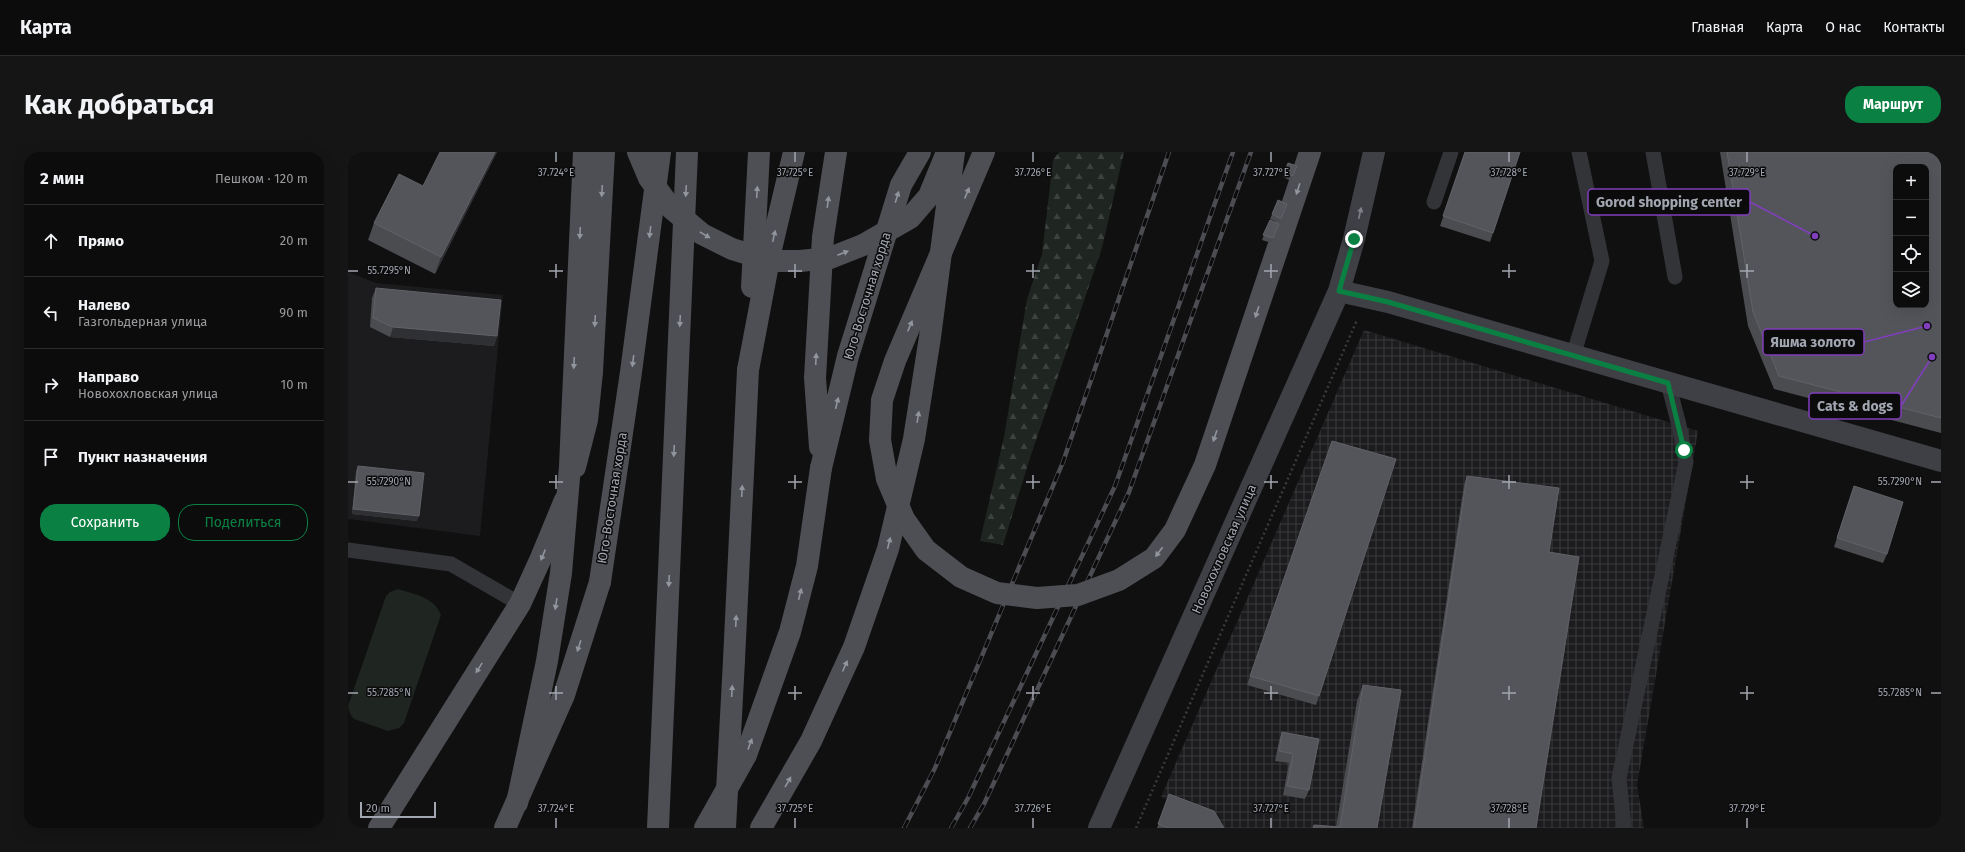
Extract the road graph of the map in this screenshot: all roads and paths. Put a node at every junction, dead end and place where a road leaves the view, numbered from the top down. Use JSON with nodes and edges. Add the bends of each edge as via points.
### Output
{"nodes":[{"id":1,"x":584,"y":152,"type":"edge"},
{"id":2,"x":604,"y":152,"type":"edge"},
{"id":3,"x":638,"y":152,"type":"edge"},
{"id":4,"x":660,"y":152,"type":"edge"},
{"id":5,"x":688,"y":152,"type":"edge"},
{"id":6,"x":759,"y":152,"type":"edge"},
{"id":7,"x":794,"y":152,"type":"edge"},
{"id":8,"x":836,"y":152,"type":"edge"},
{"id":9,"x":920,"y":152,"type":"edge"},
{"id":10,"x":947,"y":152,"type":"edge"},
{"id":11,"x":954,"y":152,"type":"edge"},
{"id":12,"x":984,"y":152,"type":"edge"},
{"id":13,"x":1310,"y":152,"type":"edge"},
{"id":14,"x":1374,"y":152,"type":"edge"},
{"id":15,"x":1451,"y":152,"type":"edge"},
{"id":16,"x":1579,"y":152,"type":"edge"},
{"id":17,"x":1653,"y":152,"type":"edge"},
{"id":18,"x":1434,"y":202,"type":"dead end"},
{"id":19,"x":1675,"y":278,"type":"dead end"},
{"id":20,"x":1339,"y":291,"type":"junction"},
{"id":21,"x":1358,"y":318,"type":"dead end"},
{"id":22,"x":1573,"y":356,"type":"junction"},
{"id":23,"x":748,"y":370,"type":"junction"},
{"id":24,"x":1668,"y":383,"type":"junction"},
{"id":25,"x":1941,"y":461,"type":"edge"},
{"id":26,"x":821,"y":468,"type":"junction"},
{"id":27,"x":348,"y":550,"type":"edge"},
{"id":28,"x":520,"y":604,"type":"junction"},
{"id":29,"x":397,"y":798,"type":"junction"},
{"id":30,"x":517,"y":803,"type":"junction"},
{"id":31,"x":379,"y":828,"type":"edge"},
{"id":32,"x":389,"y":828,"type":"edge"},
{"id":33,"x":505,"y":828,"type":"edge"},
{"id":34,"x":658,"y":828,"type":"edge"},
{"id":35,"x":705,"y":828,"type":"edge"},
{"id":36,"x":725,"y":828,"type":"edge"},
{"id":37,"x":761,"y":828,"type":"edge"},
{"id":38,"x":1099,"y":828,"type":"edge"},
{"id":39,"x":1136,"y":828,"type":"edge"},
{"id":40,"x":1624,"y":828,"type":"edge"}],
"edges":[{"from":1,"to":30,"type":"main road","one_way":true,"bridge":true,"via":[[570,466],[560,573],[547,661]]},
{"from":2,"to":28,"type":"main road","one_way":true,"via":[[587,420],[568,493]]},
{"from":3,"to":10,"type":"main road","one_way":true,"bridge":true,"via":[[649,178],[671,208],[702,234],[732,249],[771,261],[830,258],[863,245],[910,218],[929,196]]},
{"from":4,"to":30,"type":"main road","name":"Юго-Восточная хорда","one_way":true,"bridge":true,"via":[[600,582],[564,695]]},
{"from":5,"to":34,"type":"main road","one_way":true,"bridge":true},
{"from":23,"to":6,"type":"main road","one_way":true,"bridge":true},
{"from":23,"to":7,"type":"main road","one_way":true,"bridge":true,"via":[[771,249]]},
{"from":26,"to":8,"type":"main road","one_way":true,"bridge":true,"via":[[815,378],[823,237]]},
{"from":26,"to":9,"type":"main road","name":"Юго-Восточная хорда","one_way":true,"bridge":true,"via":[[848,356],[901,185]]},
{"from":37,"to":11,"type":"main road","one_way":true,"via":[[815,734],[854,648],[888,549],[914,439]]},
{"from":13,"to":12,"type":"main road","one_way":true,"bridge":true,"via":[[1205,465],[1175,530],[1154,558],[1119,580],[1078,595],[1037,598],[997,593],[961,577],[926,550],[904,519],[887,479],[880,440],[882,400],[895,361]]},
{"from":20,"to":14,"type":"street","name":"Новохохловская улица","one_way":true},
{"from":15,"to":18,"type":"lane"},
{"from":16,"to":22,"type":"lane","via":[[1602,261]]},
{"from":17,"to":19,"type":"lane"},
{"from":20,"to":22,"type":"street","via":[[1388,302]]},
{"from":20,"to":38,"type":"street","name":"Новохохловская улица"},
{"from":21,"to":39,"type":"path"},
{"from":22,"to":24,"type":"street"},
{"from":36,"to":23,"type":"main road","one_way":true,"bridge":true},
{"from":24,"to":25,"type":"street"},
{"from":24,"to":40,"type":"lane","via":[[1686,462],[1619,778]]},
{"from":35,"to":26,"type":"main road","name":"Юго-Восточная хорда","one_way":true,"bridge":true,"via":[[746,755],[790,632],[807,566]]},
{"from":27,"to":28,"type":"lane","via":[[451,564]]},
{"from":28,"to":29,"type":"main road","one_way":true},
{"from":29,"to":31,"type":"main road"},
{"from":29,"to":32,"type":"main road"},
{"from":30,"to":33,"type":"main road","name":"Юго-Восточная хорда"}]}
